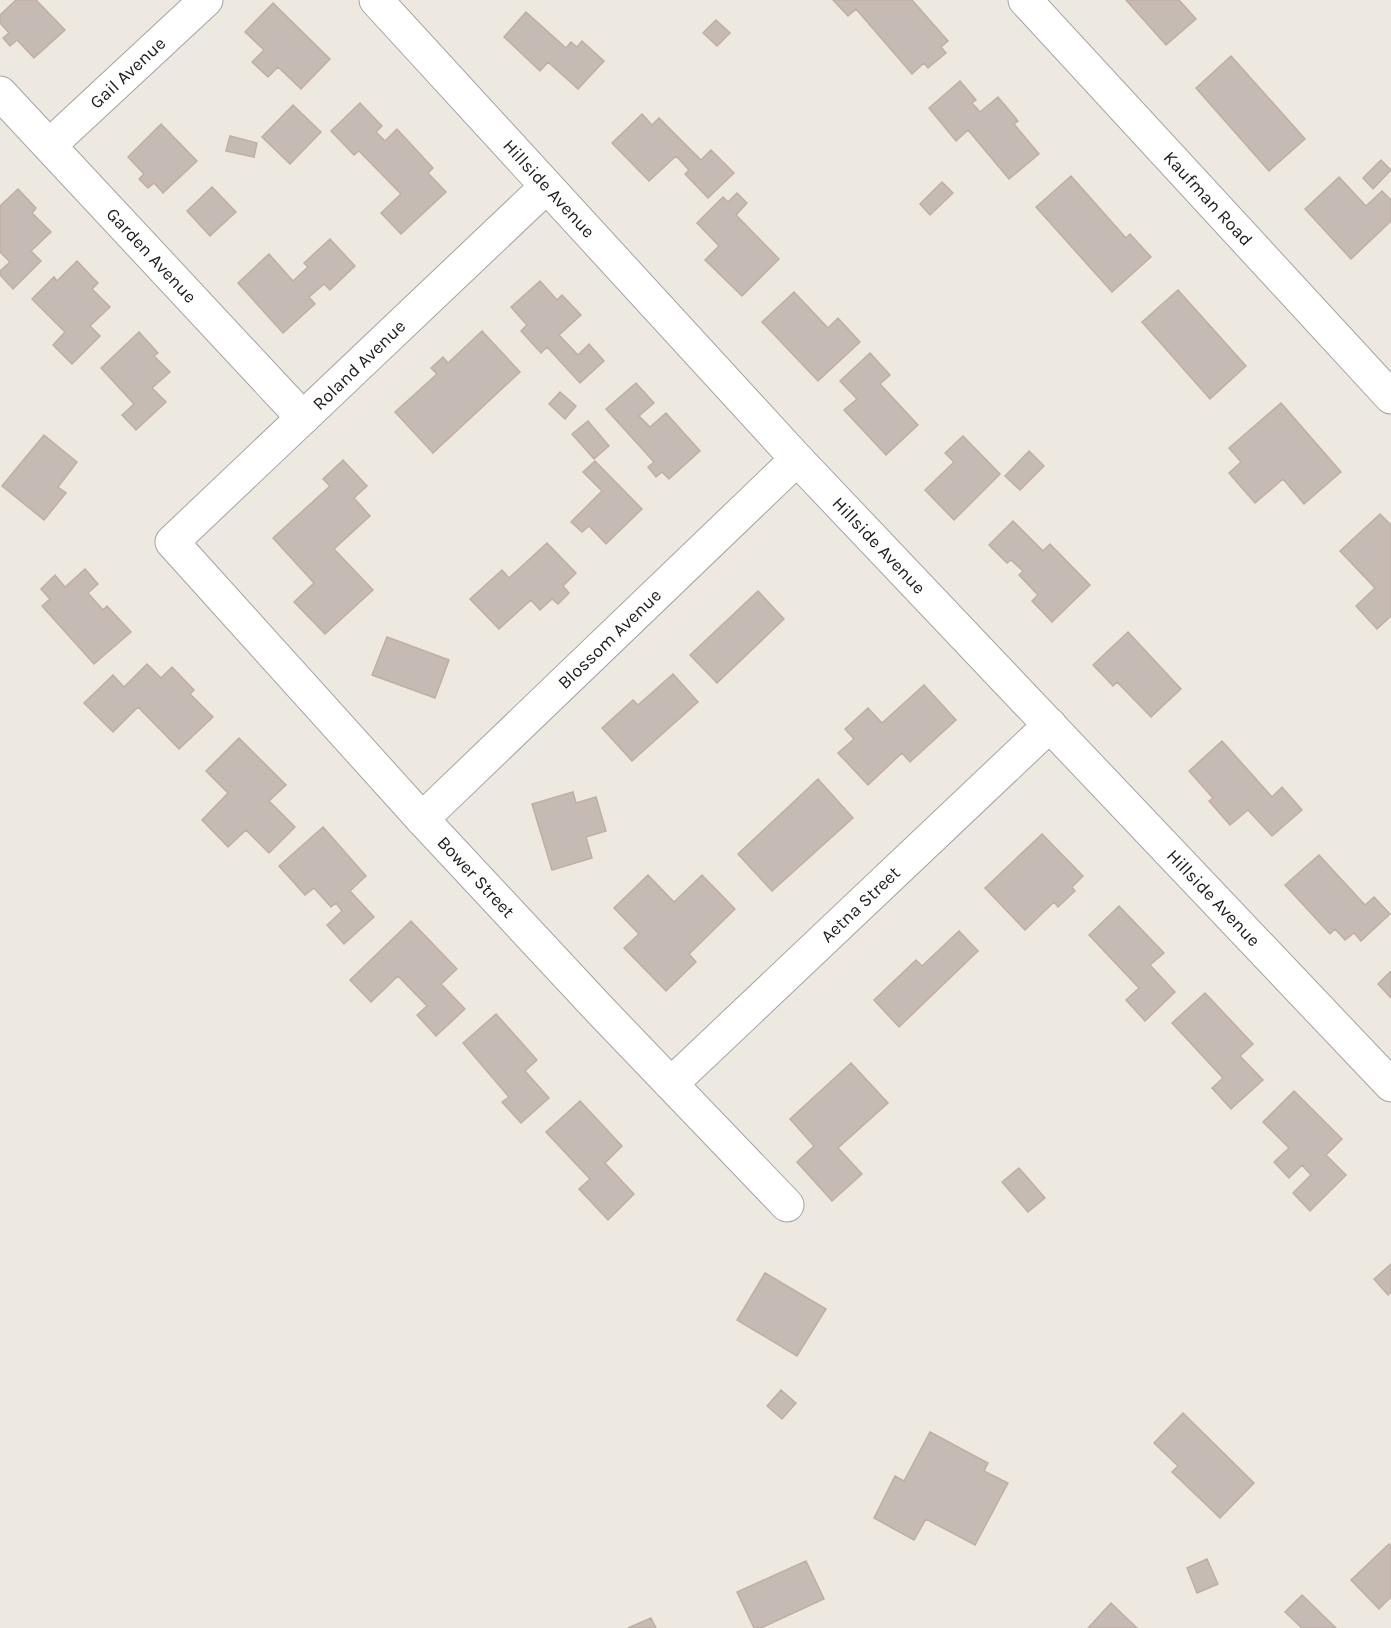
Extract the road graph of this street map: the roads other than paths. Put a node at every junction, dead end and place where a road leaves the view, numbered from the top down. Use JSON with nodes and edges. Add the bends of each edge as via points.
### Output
{"nodes":[{"id":1,"x":206,"y":0,"type":"edge"},
{"id":2,"x":376,"y":0,"type":"edge"},
{"id":3,"x":1026,"y":0,"type":"edge"},
{"id":4,"x":0,"y":93,"type":"edge"},
{"id":5,"x":50,"y":145,"type":"junction"},
{"id":6,"x":546,"y":187,"type":"junction"},
{"id":7,"x":1391,"y":397,"type":"edge"},
{"id":8,"x":303,"y":418,"type":"junction"},
{"id":9,"x":797,"y":459,"type":"junction"},
{"id":10,"x":172,"y":542,"type":"joint"},
{"id":11,"x":1050,"y":725,"type":"junction"},
{"id":12,"x":422,"y":819,"type":"junction"},
{"id":13,"x":671,"y":1084,"type":"junction"},
{"id":14,"x":1391,"y":1085,"type":"edge"},
{"id":15,"x":787,"y":1204,"type":"dead end"}],
"edges":[{"from":1,"to":5,"type":"street","name":"Gail Avenue"},
{"from":2,"to":6,"type":"street","name":"Hillside Avenue"},
{"from":3,"to":7,"type":"street","name":"Kaufman Road"},
{"from":4,"to":5,"type":"street","name":"Garden Avenue"},
{"from":5,"to":8,"type":"street","name":"Garden Avenue"},
{"from":6,"to":8,"type":"street","name":"Roland Avenue"},
{"from":6,"to":9,"type":"street","name":"Hillside Avenue"},
{"from":8,"to":10,"type":"street","name":"Roland Avenue"},
{"from":9,"to":11,"type":"street","name":"Hillside Avenue"},
{"from":9,"to":12,"type":"street","name":"Blossom Avenue"},
{"from":10,"to":12,"type":"street","name":"Bower Street"},
{"from":11,"to":13,"type":"street","name":"Aetna Street"},
{"from":11,"to":14,"type":"street","name":"Hillside Avenue"},
{"from":12,"to":13,"type":"street","name":"Bower Street"},
{"from":13,"to":15,"type":"street","name":"Bower Street"}]}
